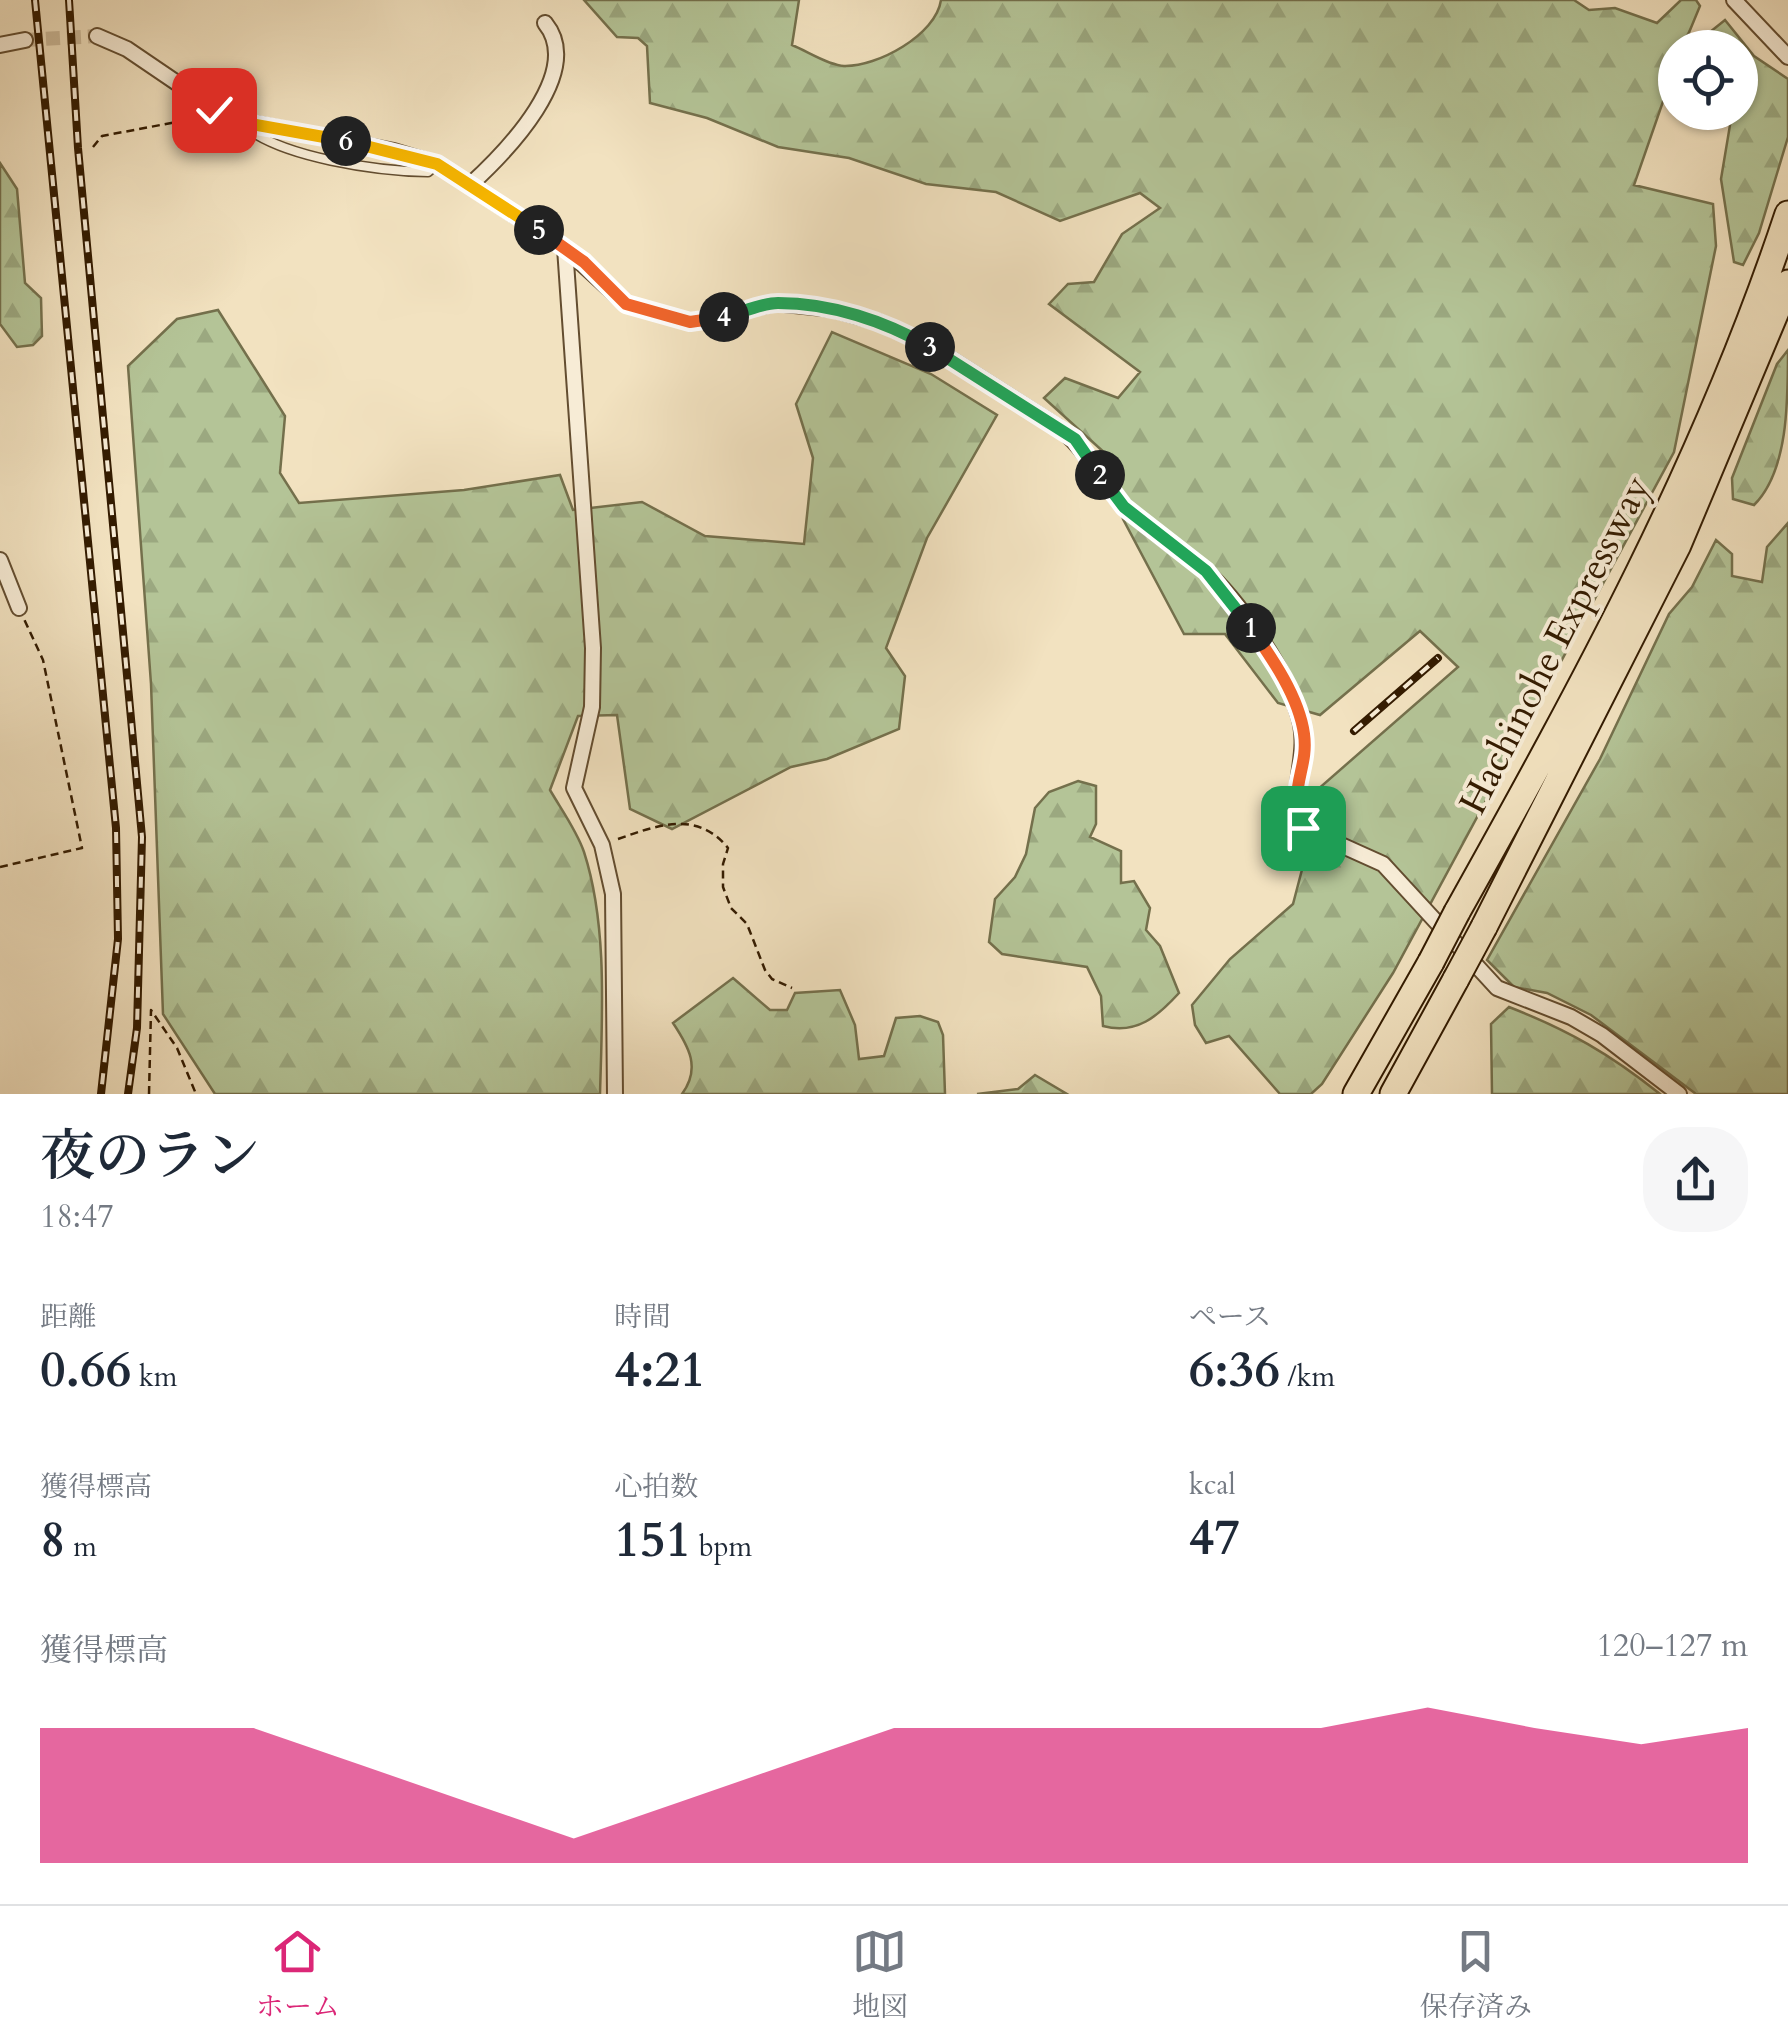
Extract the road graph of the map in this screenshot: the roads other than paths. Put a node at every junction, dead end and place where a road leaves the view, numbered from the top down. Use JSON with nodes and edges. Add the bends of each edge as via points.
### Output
{"nodes":[{"id":1,"x":1734,"y":0,"type":"edge"},
{"id":2,"x":545,"y":23,"type":"dead end"},
{"id":3,"x":98,"y":36,"type":"tunnel mouth"},
{"id":4,"x":26,"y":40,"type":"tunnel mouth"},
{"id":5,"x":0,"y":45,"type":"edge"},
{"id":6,"x":1788,"y":58,"type":"edge"},
{"id":7,"x":240,"y":122,"type":"junction"},
{"id":8,"x":437,"y":164,"type":"junction"},
{"id":9,"x":470,"y":185,"type":"junction"},
{"id":10,"x":1788,"y":214,"type":"edge"},
{"id":11,"x":565,"y":248,"type":"junction"},
{"id":12,"x":1788,"y":283,"type":"edge"},
{"id":13,"x":0,"y":560,"type":"edge"},
{"id":14,"x":19,"y":608,"type":"road end"},
{"id":15,"x":615,"y":1094,"type":"edge"},
{"id":16,"x":1356,"y":1094,"type":"edge"},
{"id":17,"x":1392,"y":1094,"type":"edge"},
{"id":18,"x":1679,"y":1094,"type":"edge"}],
"edges":[{"from":1,"to":6,"type":"street"},
{"from":2,"to":9,"type":"street","via":[[556,35],[558,52],[549,87],[514,140]]},
{"from":3,"to":7,"type":"street"},
{"from":4,"to":5,"type":"street"},
{"from":7,"to":8,"type":"street"},
{"from":7,"to":8,"type":"lane","via":[[292,149],[365,170],[428,172]]},
{"from":8,"to":9,"type":"street"},
{"from":9,"to":11,"type":"street"},
{"from":10,"to":16,"type":"highway","name":"Hachinohe Expressway","bridge":true,"via":[[1750,323],[1658,537],[1575,704]]},
{"from":11,"to":15,"type":"street","via":[[593,648],[592,706],[574,788],[602,845],[613,894]]},
{"from":11,"to":18,"type":"street","via":[[626,304],[663,316],[714,320],[775,302],[878,322],[927,344],[1075,439],[1124,507],[1206,571],[1266,650],[1305,737],[1294,805],[1303,828],[1383,864],[1497,988],[1571,1017]]},
{"from":12,"to":17,"type":"highway","name":"Hachinohe Expressway","bridge":true,"via":[[1678,545]]},
{"from":13,"to":14,"type":"street"}]}
